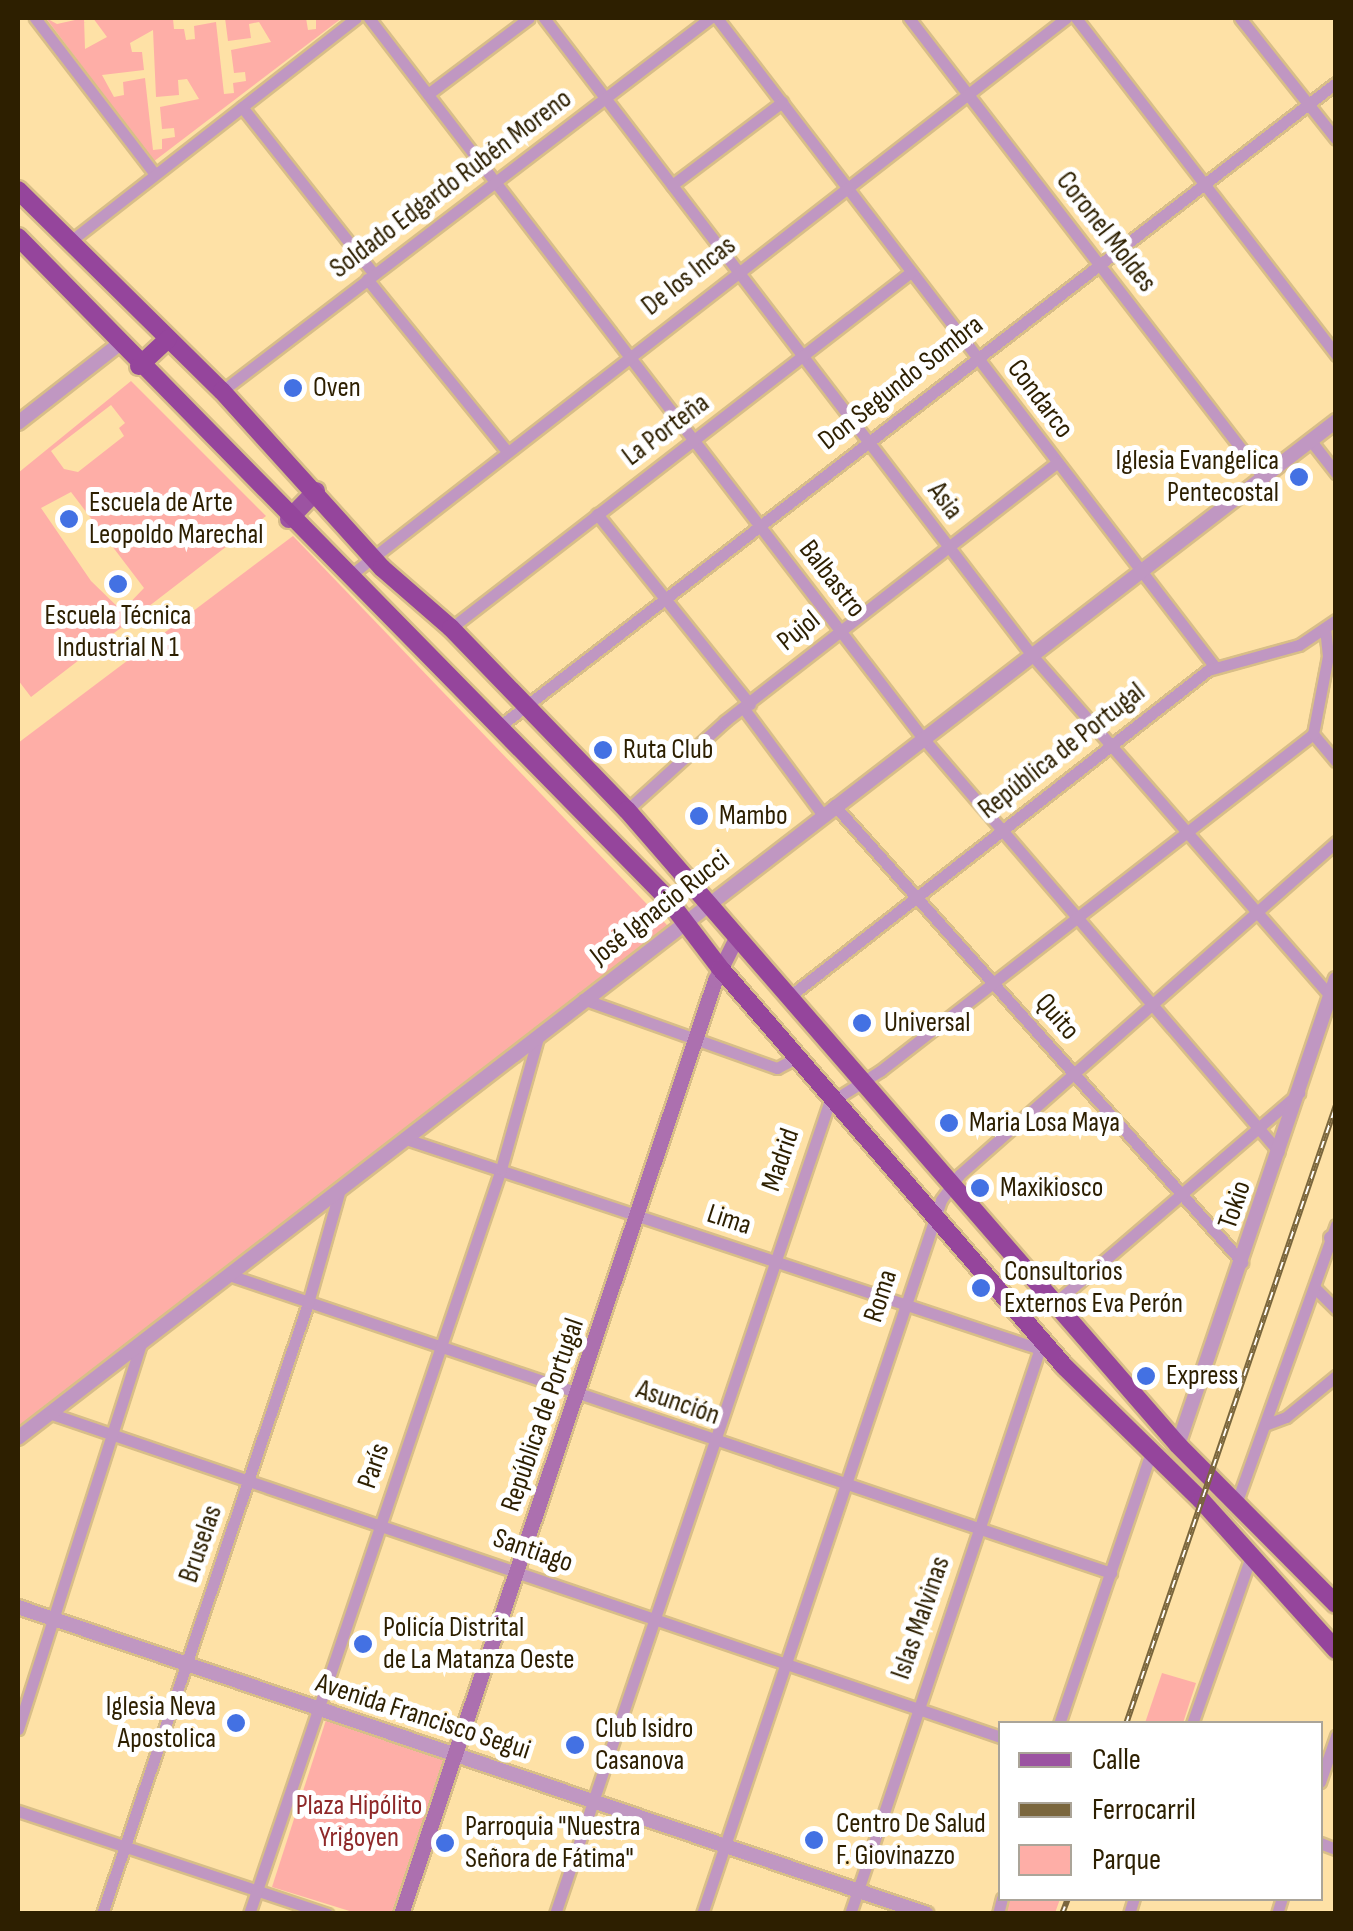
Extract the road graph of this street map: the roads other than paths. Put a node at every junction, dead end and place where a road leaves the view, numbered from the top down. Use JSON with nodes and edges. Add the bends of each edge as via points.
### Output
{"nodes":[{"id":1,"x":35,"y":18,"type":"edge"},
{"id":2,"x":356,"y":18,"type":"edge"},
{"id":3,"x":368,"y":18,"type":"edge"},
{"id":4,"x":529,"y":18,"type":"edge"},
{"id":5,"x":544,"y":18,"type":"edge"},
{"id":6,"x":713,"y":18,"type":"edge"},
{"id":7,"x":908,"y":18,"type":"edge"},
{"id":8,"x":1066,"y":18,"type":"edge"},
{"id":9,"x":1076,"y":18,"type":"edge"},
{"id":10,"x":1242,"y":18,"type":"edge"},
{"id":11,"x":1336,"y":83,"type":"edge"},
{"id":12,"x":428,"y":94,"type":"junction"},
{"id":13,"x":966,"y":94,"type":"junction"},
{"id":14,"x":604,"y":97,"type":"junction"},
{"id":15,"x":782,"y":102,"type":"junction"},
{"id":16,"x":1308,"y":104,"type":"junction"},
{"id":17,"x":242,"y":107,"type":"junction"},
{"id":18,"x":1336,"y":139,"type":"edge"},
{"id":19,"x":153,"y":172,"type":"junction"},
{"id":20,"x":496,"y":182,"type":"junction"},
{"id":21,"x":1204,"y":184,"type":"junction"},
{"id":22,"x":672,"y":186,"type":"junction"},
{"id":23,"x":845,"y":188,"type":"junction"},
{"id":24,"x":18,"y":190,"type":"edge"},
{"id":25,"x":18,"y":238,"type":"edge"},
{"id":26,"x":68,"y":243,"type":"junction"},
{"id":27,"x":1098,"y":263,"type":"junction"},
{"id":28,"x":737,"y":270,"type":"junction"},
{"id":29,"x":911,"y":272,"type":"junction"},
{"id":30,"x":371,"y":276,"type":"junction"},
{"id":31,"x":168,"y":339,"type":"junction"},
{"id":32,"x":119,"y":344,"type":"junction"},
{"id":33,"x":628,"y":354,"type":"junction"},
{"id":34,"x":1336,"y":355,"type":"edge"},
{"id":35,"x":804,"y":356,"type":"junction"},
{"id":36,"x":976,"y":356,"type":"junction"},
{"id":37,"x":140,"y":366,"type":"junction"},
{"id":38,"x":222,"y":390,"type":"junction"},
{"id":39,"x":1336,"y":421,"type":"edge"},
{"id":40,"x":18,"y":423,"type":"edge"},
{"id":41,"x":695,"y":440,"type":"junction"},
{"id":42,"x":867,"y":441,"type":"junction"},
{"id":43,"x":1311,"y":441,"type":"junction"},
{"id":44,"x":506,"y":450,"type":"junction"},
{"id":45,"x":1057,"y":463,"type":"junction"},
{"id":46,"x":1336,"y":472,"type":"edge"},
{"id":47,"x":1263,"y":477,"type":"junction"},
{"id":48,"x":316,"y":491,"type":"junction"},
{"id":49,"x":597,"y":514,"type":"junction"},
{"id":50,"x":289,"y":519,"type":"junction"},
{"id":51,"x":758,"y":524,"type":"junction"},
{"id":52,"x":948,"y":547,"type":"junction"},
{"id":53,"x":370,"y":555,"type":"junction"},
{"id":54,"x":1141,"y":570,"type":"junction"},
{"id":55,"x":347,"y":578,"type":"junction"},
{"id":56,"x":665,"y":599,"type":"junction"},
{"id":57,"x":1336,"y":620,"type":"edge"},
{"id":58,"x":451,"y":628,"type":"junction"},
{"id":59,"x":1325,"y":629,"type":"junction"},
{"id":60,"x":840,"y":630,"type":"junction"},
{"id":61,"x":1031,"y":654,"type":"junction"},
{"id":62,"x":1215,"y":667,"type":"junction"},
{"id":63,"x":525,"y":704,"type":"junction"},
{"id":64,"x":746,"y":706,"type":"junction"},
{"id":65,"x":502,"y":725,"type":"junction"},
{"id":66,"x":1312,"y":734,"type":"junction"},
{"id":67,"x":922,"y":737,"type":"junction"},
{"id":68,"x":1108,"y":746,"type":"junction"},
{"id":69,"x":1336,"y":761,"type":"edge"},
{"id":70,"x":828,"y":809,"type":"junction"},
{"id":71,"x":627,"y":810,"type":"junction"},
{"id":72,"x":1000,"y":830,"type":"junction"},
{"id":73,"x":1184,"y":832,"type":"junction"},
{"id":74,"x":1336,"y":842,"type":"edge"},
{"id":75,"x":915,"y":898,"type":"junction"},
{"id":76,"x":711,"y":902,"type":"junction"},
{"id":77,"x":1255,"y":914,"type":"junction"},
{"id":78,"x":1074,"y":916,"type":"junction"},
{"id":79,"x":687,"y":921,"type":"junction"},
{"id":80,"x":737,"y":936,"type":"junction"},
{"id":81,"x":720,"y":968,"type":"junction"},
{"id":82,"x":991,"y":979,"type":"junction"},
{"id":83,"x":1336,"y":979,"type":"edge"},
{"id":84,"x":1330,"y":995,"type":"junction"},
{"id":85,"x":790,"y":996,"type":"junction"},
{"id":86,"x":583,"y":1000,"type":"junction"},
{"id":87,"x":1151,"y":1004,"type":"junction"},
{"id":88,"x":539,"y":1034,"type":"junction"},
{"id":89,"x":695,"y":1039,"type":"junction"},
{"id":90,"x":796,"y":1058,"type":"junction"},
{"id":91,"x":1074,"y":1074,"type":"junction"},
{"id":92,"x":864,"y":1082,"type":"junction"},
{"id":93,"x":1299,"y":1093,"type":"junction"},
{"id":94,"x":832,"y":1100,"type":"junction"},
{"id":95,"x":1257,"y":1126,"type":"junction"},
{"id":96,"x":406,"y":1139,"type":"junction"},
{"id":97,"x":1279,"y":1152,"type":"junction"},
{"id":98,"x":501,"y":1169,"type":"junction"},
{"id":99,"x":952,"y":1183,"type":"junction"},
{"id":100,"x":340,"y":1189,"type":"junction"},
{"id":101,"x":1178,"y":1193,"type":"junction"},
{"id":102,"x":935,"y":1213,"type":"junction"},
{"id":103,"x":637,"y":1215,"type":"junction"},
{"id":104,"x":1334,"y":1233,"type":"edge"},
{"id":105,"x":772,"y":1260,"type":"junction"},
{"id":106,"x":1242,"y":1262,"type":"junction"},
{"id":107,"x":232,"y":1276,"type":"junction"},
{"id":108,"x":1315,"y":1288,"type":"junction"},
{"id":109,"x":308,"y":1302,"type":"junction"},
{"id":110,"x":1056,"y":1302,"type":"junction"},
{"id":111,"x":905,"y":1304,"type":"junction"},
{"id":112,"x":1336,"y":1309,"type":"edge"},
{"id":113,"x":142,"y":1343,"type":"junction"},
{"id":114,"x":1041,"y":1345,"type":"junction"},
{"id":115,"x":440,"y":1348,"type":"junction"},
{"id":116,"x":1336,"y":1376,"type":"edge"},
{"id":117,"x":577,"y":1395,"type":"junction"},
{"id":118,"x":49,"y":1413,"type":"junction"},
{"id":119,"x":1267,"y":1424,"type":"junction"},
{"id":120,"x":115,"y":1437,"type":"junction"},
{"id":121,"x":18,"y":1438,"type":"edge"},
{"id":122,"x":712,"y":1442,"type":"junction"},
{"id":123,"x":1178,"y":1445,"type":"junction"},
{"id":124,"x":1152,"y":1452,"type":"junction"},
{"id":125,"x":248,"y":1483,"type":"junction"},
{"id":126,"x":846,"y":1485,"type":"junction"},
{"id":127,"x":1236,"y":1504,"type":"junction"},
{"id":128,"x":380,"y":1526,"type":"junction"},
{"id":129,"x":978,"y":1528,"type":"junction"},
{"id":130,"x":1252,"y":1554,"type":"junction"},
{"id":131,"x":516,"y":1572,"type":"junction"},
{"id":132,"x":1111,"y":1574,"type":"junction"},
{"id":133,"x":1336,"y":1604,"type":"edge"},
{"id":134,"x":18,"y":1607,"type":"edge"},
{"id":135,"x":654,"y":1619,"type":"junction"},
{"id":136,"x":54,"y":1620,"type":"junction"},
{"id":137,"x":1336,"y":1650,"type":"edge"},
{"id":138,"x":186,"y":1664,"type":"junction"},
{"id":139,"x":785,"y":1664,"type":"junction"},
{"id":140,"x":916,"y":1707,"type":"junction"},
{"id":141,"x":320,"y":1708,"type":"junction"},
{"id":142,"x":1060,"y":1721,"type":"edge"},
{"id":143,"x":1193,"y":1721,"type":"edge"},
{"id":144,"x":18,"y":1729,"type":"edge"},
{"id":145,"x":998,"y":1736,"type":"edge"},
{"id":146,"x":1336,"y":1736,"type":"edge"},
{"id":147,"x":454,"y":1752,"type":"junction"},
{"id":148,"x":1323,"y":1773,"type":"edge"},
{"id":149,"x":594,"y":1801,"type":"junction"},
{"id":150,"x":18,"y":1811,"type":"edge"},
{"id":151,"x":724,"y":1845,"type":"junction"},
{"id":152,"x":125,"y":1847,"type":"junction"},
{"id":153,"x":257,"y":1890,"type":"junction"},
{"id":154,"x":858,"y":1890,"type":"junction"},
{"id":155,"x":102,"y":1914,"type":"edge"},
{"id":156,"x":249,"y":1914,"type":"edge"},
{"id":157,"x":327,"y":1914,"type":"edge"},
{"id":158,"x":401,"y":1914,"type":"edge"},
{"id":159,"x":555,"y":1914,"type":"edge"},
{"id":160,"x":702,"y":1914,"type":"edge"},
{"id":161,"x":850,"y":1914,"type":"edge"},
{"id":162,"x":927,"y":1914,"type":"edge"}],
"edges":[{"from":1,"to":19,"type":"street"},
{"from":2,"to":17,"type":"street"},
{"from":3,"to":12,"type":"street","name":"Balbastro"},
{"from":4,"to":12,"type":"street"},
{"from":5,"to":14,"type":"street","name":"Asia"},
{"from":6,"to":14,"type":"street","name":"Soldado Edgardo Rubén Moreno"},
{"from":6,"to":15,"type":"street","name":"Condarco"},
{"from":7,"to":13,"type":"street","name":"Coronel Moldes"},
{"from":8,"to":13,"type":"street","name":"De los Incas"},
{"from":9,"to":21,"type":"street"},
{"from":10,"to":16,"type":"street"},
{"from":11,"to":16,"type":"street","name":"Don Segundo Sombra"},
{"from":12,"to":20,"type":"street","name":"Balbastro"},
{"from":13,"to":23,"type":"street","name":"De los Incas"},
{"from":13,"to":27,"type":"street","name":"Coronel Moldes"},
{"from":14,"to":20,"type":"street","name":"Soldado Edgardo Rubén Moreno"},
{"from":14,"to":22,"type":"street","name":"Asia"},
{"from":15,"to":22,"type":"street"},
{"from":15,"to":23,"type":"street","name":"Condarco"},
{"from":16,"to":18,"type":"street"},
{"from":16,"to":21,"type":"street","name":"Don Segundo Sombra"},
{"from":17,"to":19,"type":"street"},
{"from":17,"to":30,"type":"street"},
{"from":19,"to":26,"type":"street"},
{"from":20,"to":30,"type":"street","name":"Soldado Edgardo Rubén Moreno"},
{"from":20,"to":33,"type":"street","name":"Balbastro"},
{"from":21,"to":27,"type":"street","name":"Don Segundo Sombra"},
{"from":21,"to":34,"type":"street"},
{"from":22,"to":28,"type":"street","name":"Asia"},
{"from":23,"to":28,"type":"street","name":"De los Incas"},
{"from":23,"to":29,"type":"street","name":"Condarco"},
{"from":24,"to":26,"type":"highway"},
{"from":25,"to":32,"type":"highway"},
{"from":26,"to":31,"type":"highway"},
{"from":27,"to":36,"type":"street","name":"Don Segundo Sombra"},
{"from":27,"to":47,"type":"street","name":"Coronel Moldes"},
{"from":28,"to":33,"type":"street","name":"De los Incas"},
{"from":28,"to":35,"type":"street","name":"Asia"},
{"from":29,"to":35,"type":"street","name":"La Porteña"},
{"from":29,"to":36,"type":"street","name":"Condarco"},
{"from":30,"to":38,"type":"street","name":"Soldado Edgardo Rubén Moreno"},
{"from":30,"to":44,"type":"street"},
{"from":31,"to":37,"type":"highway"},
{"from":31,"to":38,"type":"highway"},
{"from":32,"to":37,"type":"highway"},
{"from":32,"to":40,"type":"street"},
{"from":33,"to":41,"type":"street","name":"Balbastro"},
{"from":33,"to":44,"type":"street","name":"De los Incas"},
{"from":35,"to":41,"type":"street","name":"La Porteña"},
{"from":35,"to":42,"type":"street","name":"Asia"},
{"from":36,"to":42,"type":"street","name":"Don Segundo Sombra"},
{"from":36,"to":45,"type":"street","name":"Condarco"},
{"from":37,"to":50,"type":"highway"},
{"from":38,"to":48,"type":"highway"},
{"from":39,"to":43,"type":"street","name":"José Ignacio Rucci"},
{"from":41,"to":49,"type":"street","name":"La Porteña"},
{"from":41,"to":51,"type":"street","name":"Balbastro"},
{"from":42,"to":51,"type":"street","name":"Don Segundo Sombra"},
{"from":42,"to":52,"type":"street","name":"Asia"},
{"from":43,"to":46,"type":"street"},
{"from":43,"to":47,"type":"street","name":"José Ignacio Rucci"},
{"from":44,"to":53,"type":"street","name":"De los Incas"},
{"from":45,"to":52,"type":"street","name":"Pujol"},
{"from":45,"to":54,"type":"street","name":"Condarco"},
{"from":47,"to":54,"type":"street","name":"José Ignacio Rucci"},
{"from":48,"to":50,"type":"main road"},
{"from":48,"to":53,"type":"highway"},
{"from":49,"to":56,"type":"street","name":"Quito"},
{"from":49,"to":58,"type":"street","name":"La Porteña"},
{"from":50,"to":55,"type":"highway"},
{"from":51,"to":56,"type":"street","name":"Don Segundo Sombra"},
{"from":51,"to":60,"type":"street","name":"Balbastro"},
{"from":52,"to":60,"type":"street","name":"Pujol"},
{"from":52,"to":61,"type":"street","name":"Asia"},
{"from":53,"to":55,"type":"street","name":"De los Incas"},
{"from":53,"to":58,"type":"highway"},
{"from":54,"to":61,"type":"street","name":"José Ignacio Rucci"},
{"from":54,"to":62,"type":"street","name":"Condarco"},
{"from":55,"to":65,"type":"highway"},
{"from":56,"to":63,"type":"street","name":"Don Segundo Sombra"},
{"from":56,"to":64,"type":"street","name":"Quito"},
{"from":57,"to":59,"type":"street","name":"República de Portugal"},
{"from":58,"to":63,"type":"highway"},
{"from":59,"to":62,"type":"street","name":"República de Portugal","via":[[1299,645]]},
{"from":59,"to":66,"type":"street","via":[[1328,656]]},
{"from":60,"to":64,"type":"street","name":"Pujol"},
{"from":60,"to":67,"type":"street","name":"Balbastro"},
{"from":61,"to":67,"type":"street","name":"José Ignacio Rucci"},
{"from":61,"to":68,"type":"street","name":"Asia"},
{"from":62,"to":68,"type":"street","name":"República de Portugal"},
{"from":63,"to":65,"type":"street","name":"Don Segundo Sombra"},
{"from":63,"to":71,"type":"highway"},
{"from":64,"to":70,"type":"street","name":"Quito"},
{"from":64,"to":71,"type":"street","name":"Pujol"},
{"from":65,"to":79,"type":"highway"},
{"from":66,"to":69,"type":"street"},
{"from":66,"to":73,"type":"street"},
{"from":67,"to":70,"type":"street","name":"José Ignacio Rucci"},
{"from":67,"to":72,"type":"street","name":"Balbastro"},
{"from":68,"to":72,"type":"street","name":"República de Portugal"},
{"from":68,"to":73,"type":"street","name":"Asia"},
{"from":70,"to":75,"type":"street","name":"Quito"},
{"from":70,"to":76,"type":"street","name":"José Ignacio Rucci"},
{"from":71,"to":76,"type":"highway"},
{"from":72,"to":75,"type":"street","name":"República de Portugal"},
{"from":72,"to":78,"type":"street","name":"Balbastro"},
{"from":73,"to":77,"type":"street","name":"Asia"},
{"from":73,"to":78,"type":"street"},
{"from":74,"to":77,"type":"street","name":"Roma"},
{"from":75,"to":82,"type":"street","name":"Quito"},
{"from":75,"to":85,"type":"street","name":"República de Portugal"},
{"from":76,"to":79,"type":"street","name":"José Ignacio Rucci"},
{"from":76,"to":80,"type":"highway"},
{"from":77,"to":84,"type":"street","name":"Asia"},
{"from":77,"to":87,"type":"street","name":"Roma"},
{"from":78,"to":82,"type":"street"},
{"from":78,"to":87,"type":"street","name":"Balbastro"},
{"from":79,"to":81,"type":"highway"},
{"from":79,"to":86,"type":"street","name":"José Ignacio Rucci"},
{"from":80,"to":81,"type":"main road","name":"República de Portugal"},
{"from":80,"to":85,"type":"highway"},
{"from":81,"to":89,"type":"main road","name":"República de Portugal"},
{"from":81,"to":90,"type":"highway"},
{"from":82,"to":91,"type":"street","name":"Quito"},
{"from":82,"to":92,"type":"street"},
{"from":83,"to":84,"type":"street","name":"Tokio"},
{"from":84,"to":93,"type":"street","name":"Tokio"},
{"from":85,"to":92,"type":"highway"},
{"from":86,"to":88,"type":"street","name":"José Ignacio Rucci"},
{"from":86,"to":89,"type":"street"},
{"from":87,"to":91,"type":"street","name":"Roma"},
{"from":87,"to":95,"type":"street","name":"Balbastro"},
{"from":88,"to":96,"type":"street","name":"José Ignacio Rucci"},
{"from":88,"to":98,"type":"street","name":"París"},
{"from":89,"to":90,"type":"street","via":[[777,1068]]},
{"from":89,"to":103,"type":"main road","name":"República de Portugal"},
{"from":90,"to":94,"type":"highway"},
{"from":91,"to":99,"type":"street","name":"Roma"},
{"from":91,"to":101,"type":"street","name":"Quito"},
{"from":92,"to":94,"type":"street"},
{"from":92,"to":99,"type":"highway"},
{"from":93,"to":95,"type":"street"},
{"from":93,"to":97,"type":"street","name":"Tokio"},
{"from":94,"to":102,"type":"highway"},
{"from":94,"to":105,"type":"street","name":"Madrid"},
{"from":95,"to":97,"type":"street","name":"Balbastro"},
{"from":95,"to":101,"type":"street"},
{"from":96,"to":98,"type":"street","name":"Lima"},
{"from":96,"to":100,"type":"street","name":"José Ignacio Rucci"},
{"from":97,"to":106,"type":"street","name":"Tokio"},
{"from":98,"to":103,"type":"street","name":"Lima"},
{"from":98,"to":115,"type":"street","name":"París"},
{"from":99,"to":102,"type":"street","name":"Roma"},
{"from":99,"to":110,"type":"highway"},
{"from":100,"to":107,"type":"street","name":"José Ignacio Rucci"},
{"from":100,"to":109,"type":"street","name":"Bruselas"},
{"from":101,"to":106,"type":"street","name":"Quito"},
{"from":101,"to":110,"type":"street"},
{"from":102,"to":111,"type":"street","name":"Roma"},
{"from":102,"to":114,"type":"highway"},
{"from":103,"to":105,"type":"street","name":"Lima"},
{"from":103,"to":117,"type":"main road","name":"República de Portugal"},
{"from":104,"to":108,"type":"street"},
{"from":105,"to":111,"type":"street","name":"Lima"},
{"from":105,"to":122,"type":"street","name":"Madrid"},
{"from":106,"to":123,"type":"street","name":"Tokio"},
{"from":107,"to":109,"type":"street","name":"Asunción"},
{"from":107,"to":113,"type":"street","name":"José Ignacio Rucci"},
{"from":108,"to":112,"type":"street"},
{"from":108,"to":119,"type":"street"},
{"from":109,"to":115,"type":"street","name":"Asunción"},
{"from":109,"to":125,"type":"street","name":"Bruselas"},
{"from":110,"to":123,"type":"highway"},
{"from":111,"to":114,"type":"street","name":"Lima"},
{"from":111,"to":126,"type":"street","name":"Roma"},
{"from":113,"to":118,"type":"street","name":"José Ignacio Rucci"},
{"from":113,"to":120,"type":"street"},
{"from":114,"to":124,"type":"highway"},
{"from":114,"to":129,"type":"street","name":"Islas Malvinas"},
{"from":115,"to":117,"type":"street","name":"Asunción"},
{"from":115,"to":128,"type":"street","name":"París"},
{"from":116,"to":119,"type":"street","via":[[1286,1417]]},
{"from":117,"to":122,"type":"street","name":"Asunción"},
{"from":117,"to":131,"type":"main road","name":"República de Portugal"},
{"from":118,"to":120,"type":"street","name":"Santiago"},
{"from":118,"to":121,"type":"street","name":"José Ignacio Rucci"},
{"from":119,"to":127,"type":"street"},
{"from":120,"to":125,"type":"street","name":"Santiago"},
{"from":120,"to":136,"type":"street"},
{"from":122,"to":126,"type":"street","name":"Asunción"},
{"from":122,"to":135,"type":"street","name":"Madrid"},
{"from":123,"to":127,"type":"highway"},
{"from":124,"to":130,"type":"highway"},
{"from":124,"to":132,"type":"street"},
{"from":125,"to":128,"type":"street","name":"Santiago"},
{"from":125,"to":138,"type":"street","name":"Bruselas"},
{"from":126,"to":129,"type":"street","name":"Asunción"},
{"from":126,"to":139,"type":"street","name":"Roma"},
{"from":127,"to":133,"type":"highway"},
{"from":128,"to":131,"type":"street","name":"Santiago"},
{"from":128,"to":141,"type":"street","name":"París"},
{"from":129,"to":132,"type":"street","name":"Asunción"},
{"from":129,"to":140,"type":"street","name":"Islas Malvinas"},
{"from":130,"to":137,"type":"highway"},
{"from":130,"to":143,"type":"street"},
{"from":131,"to":135,"type":"street","name":"Santiago"},
{"from":131,"to":147,"type":"main road","name":"República de Portugal"},
{"from":132,"to":142,"type":"street"},
{"from":134,"to":136,"type":"street","name":"Avenida Francisco Segui"},
{"from":135,"to":139,"type":"street","name":"Santiago"},
{"from":135,"to":149,"type":"street","name":"Madrid"},
{"from":136,"to":138,"type":"street","name":"Avenida Francisco Segui"},
{"from":136,"to":144,"type":"street"},
{"from":138,"to":141,"type":"street","name":"Avenida Francisco Segui"},
{"from":138,"to":152,"type":"street","name":"Bruselas"},
{"from":139,"to":140,"type":"street","name":"Santiago"},
{"from":139,"to":151,"type":"street","name":"Roma"},
{"from":140,"to":145,"type":"street","name":"Santiago"},
{"from":140,"to":154,"type":"street","name":"Islas Malvinas"},
{"from":141,"to":147,"type":"street","name":"Avenida Francisco Segui"},
{"from":141,"to":153,"type":"street","name":"París"},
{"from":146,"to":148,"type":"street"},
{"from":147,"to":149,"type":"street","name":"Avenida Francisco Segui"},
{"from":147,"to":158,"type":"main road","name":"República de Portugal"},
{"from":149,"to":151,"type":"street","name":"Avenida Francisco Segui"},
{"from":149,"to":159,"type":"street","name":"Madrid"},
{"from":150,"to":152,"type":"street"},
{"from":151,"to":154,"type":"street","name":"Avenida Francisco Segui"},
{"from":151,"to":160,"type":"street","name":"Roma"},
{"from":152,"to":153,"type":"street"},
{"from":152,"to":155,"type":"street","name":"Bruselas"},
{"from":153,"to":156,"type":"street","name":"París"},
{"from":153,"to":157,"type":"street"},
{"from":154,"to":161,"type":"street","name":"Islas Malvinas"},
{"from":154,"to":162,"type":"street","name":"Avenida Francisco Segui"}]}
